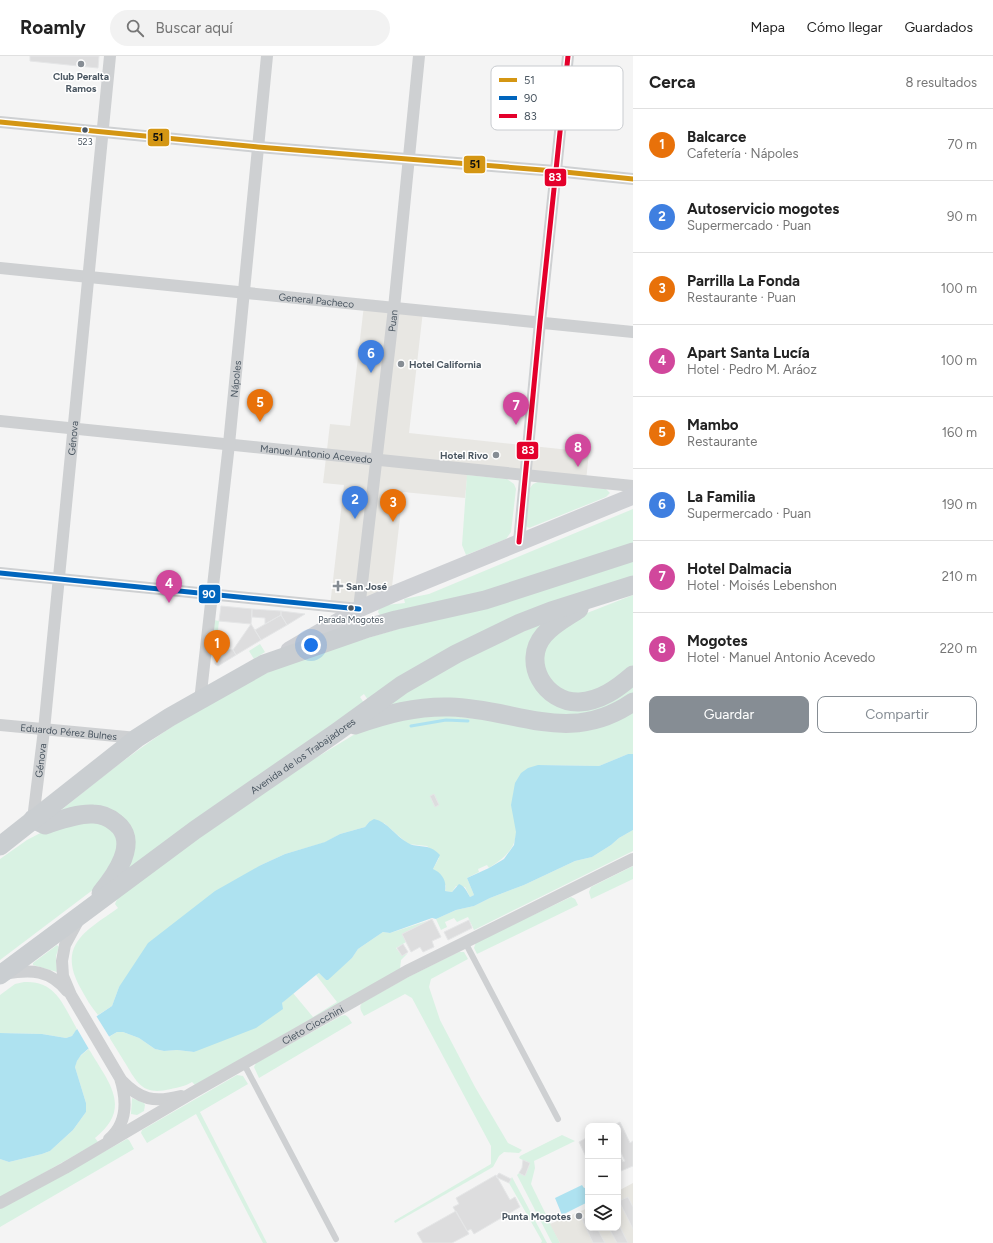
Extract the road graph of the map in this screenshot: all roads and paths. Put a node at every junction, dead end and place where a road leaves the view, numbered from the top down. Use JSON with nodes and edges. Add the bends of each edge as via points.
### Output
{"nodes":[{"id":1,"x":110,"y":56,"type":"edge"},
{"id":2,"x":267,"y":56,"type":"edge"},
{"id":3,"x":419,"y":56,"type":"edge"},
{"id":4,"x":568,"y":56,"type":"edge"},
{"id":5,"x":567,"y":66,"type":"edge"},
{"id":6,"x":0,"y":122,"type":"edge"},
{"id":7,"x":560,"y":130,"type":"edge"},
{"id":8,"x":103,"y":132,"type":"junction"},
{"id":9,"x":258,"y":147,"type":"junction"},
{"id":10,"x":408,"y":158,"type":"junction"},
{"id":11,"x":555,"y":171,"type":"junction"},
{"id":12,"x":633,"y":179,"type":"edge"},
{"id":13,"x":0,"y":268,"type":"edge"},
{"id":14,"x":88,"y":277,"type":"junction"},
{"id":15,"x":243,"y":293,"type":"junction"},
{"id":16,"x":394,"y":308,"type":"junction"},
{"id":17,"x":540,"y":322,"type":"junction"},
{"id":18,"x":633,"y":332,"type":"edge"},
{"id":19,"x":0,"y":421,"type":"edge"},
{"id":20,"x":73,"y":428,"type":"junction"},
{"id":21,"x":229,"y":444,"type":"junction"},
{"id":22,"x":376,"y":459,"type":"junction"},
{"id":23,"x":525,"y":475,"type":"junction"},
{"id":24,"x":633,"y":486,"type":"edge"},
{"id":25,"x":633,"y":496,"type":"edge"},
{"id":26,"x":519,"y":542,"type":"junction"},
{"id":27,"x":633,"y":552,"type":"edge"},
{"id":28,"x":0,"y":573,"type":"edge"},
{"id":29,"x":58,"y":579,"type":"junction"},
{"id":30,"x":633,"y":585,"type":"edge"},
{"id":31,"x":212,"y":594,"type":"junction"},
{"id":32,"x":598,"y":597,"type":"junction"},
{"id":33,"x":359,"y":609,"type":"junction"},
{"id":34,"x":264,"y":664,"type":"junction"},
{"id":35,"x":633,"y":675,"type":"edge"},
{"id":36,"x":200,"y":701,"type":"junction"},
{"id":37,"x":633,"y":702,"type":"edge"},
{"id":38,"x":0,"y":725,"type":"edge"},
{"id":39,"x":44,"y":730,"type":"junction"},
{"id":40,"x":337,"y":732,"type":"junction"},
{"id":41,"x":137,"y":738,"type":"junction"},
{"id":42,"x":34,"y":819,"type":"junction"},
{"id":43,"x":0,"y":846,"type":"edge"},
{"id":44,"x":633,"y":859,"type":"edge"},
{"id":45,"x":86,"y":911,"type":"junction"},
{"id":46,"x":465,"y":942,"type":"junction"},
{"id":47,"x":0,"y":975,"type":"edge"},
{"id":48,"x":71,"y":996,"type":"junction"},
{"id":49,"x":244,"y":1064,"type":"junction"},
{"id":50,"x":120,"y":1078,"type":"junction"},
{"id":51,"x":192,"y":1093,"type":"junction"},
{"id":52,"x":143,"y":1098,"type":"junction"},
{"id":53,"x":125,"y":1107,"type":"junction"},
{"id":54,"x":558,"y":1118,"type":"dead end"},
{"id":55,"x":145,"y":1121,"type":"junction"},
{"id":56,"x":98,"y":1149,"type":"junction"},
{"id":57,"x":0,"y":1204,"type":"edge"},
{"id":58,"x":336,"y":1239,"type":"dead end"}],
"edges":[{"from":1,"to":8,"type":"street","name":"Génova"},
{"from":2,"to":9,"type":"street","name":"Nápoles"},
{"from":3,"to":10,"type":"street","name":"Puan"},
{"from":4,"to":5,"type":"street"},
{"from":6,"to":8,"type":"street"},
{"from":7,"to":11,"type":"street"},
{"from":8,"to":9,"type":"street"},
{"from":8,"to":14,"type":"street","name":"Génova"},
{"from":9,"to":10,"type":"street"},
{"from":9,"to":15,"type":"street","name":"Nápoles"},
{"from":10,"to":11,"type":"street"},
{"from":10,"to":16,"type":"street","name":"Puan"},
{"from":11,"to":12,"type":"street"},
{"from":11,"to":17,"type":"street"},
{"from":13,"to":14,"type":"street","name":"General Pacheco"},
{"from":14,"to":15,"type":"street","name":"General Pacheco"},
{"from":14,"to":20,"type":"street","name":"Génova"},
{"from":15,"to":16,"type":"street","name":"General Pacheco"},
{"from":15,"to":21,"type":"street","name":"Nápoles"},
{"from":16,"to":17,"type":"street","name":"General Pacheco"},
{"from":16,"to":22,"type":"street","name":"Puan"},
{"from":17,"to":18,"type":"street","name":"General Pacheco"},
{"from":17,"to":23,"type":"street"},
{"from":19,"to":20,"type":"street","name":"Manuel Antonio Acevedo"},
{"from":20,"to":21,"type":"street","name":"Manuel Antonio Acevedo"},
{"from":20,"to":29,"type":"street","name":"Génova"},
{"from":21,"to":22,"type":"street","name":"Manuel Antonio Acevedo"},
{"from":21,"to":31,"type":"street","name":"Nápoles"},
{"from":22,"to":23,"type":"street","name":"Manuel Antonio Acevedo"},
{"from":22,"to":33,"type":"street","name":"Puan"},
{"from":23,"to":24,"type":"street","name":"Manuel Antonio Acevedo"},
{"from":23,"to":26,"type":"street"},
{"from":25,"to":26,"type":"main road"},
{"from":26,"to":33,"type":"main road"},
{"from":27,"to":34,"type":"main road","via":[[485,600],[368,628]]},
{"from":28,"to":29,"type":"street"},
{"from":29,"to":31,"type":"street"},
{"from":29,"to":39,"type":"street","name":"Génova"},
{"from":30,"to":32,"type":"main road","name":"Avenida de los Trabajadores"},
{"from":31,"to":33,"type":"street"},
{"from":31,"to":36,"type":"street","name":"Nápoles"},
{"from":32,"to":35,"type":"main road","via":[[543,636],[535,656],[538,678],[547,690],[558,698],[580,702],[596,699],[615,690]]},
{"from":32,"to":40,"type":"main road","name":"Avenida de los Trabajadores","via":[[520,623],[456,654],[402,685]]},
{"from":33,"to":34,"type":"main road"},
{"from":34,"to":36,"type":"main road"},
{"from":36,"to":41,"type":"main road"},
{"from":37,"to":40,"type":"main road","via":[[608,716],[580,724],[548,724],[467,708],[434,707],[394,712]]},
{"from":38,"to":39,"type":"street","name":"Eduardo Pérez Bulnes"},
{"from":39,"to":41,"type":"street","name":"Eduardo Pérez Bulnes"},
{"from":39,"to":42,"type":"street","name":"Génova"},
{"from":40,"to":45,"type":"main road","name":"Avenida de los Trabajadores","via":[[195,830]]},
{"from":41,"to":42,"type":"main road"},
{"from":42,"to":43,"type":"main road"},
{"from":42,"to":45,"type":"main road","via":[[45,825],[74,816],[94,814],[107,817],[121,829],[126,844],[120,862]]},
{"from":44,"to":46,"type":"street","name":"Cleto Ciocchini"},
{"from":45,"to":47,"type":"main road","name":"Avenida de los Trabajadores"},
{"from":45,"to":48,"type":"street","via":[[69,936],[63,953],[62,968]]},
{"from":46,"to":49,"type":"street","name":"Cleto Ciocchini","via":[[407,971]]},
{"from":46,"to":54,"type":"lane"},
{"from":47,"to":48,"type":"street","via":[[26,971],[47,975],[61,984]]},
{"from":48,"to":50,"type":"street"},
{"from":49,"to":51,"type":"street","name":"Cleto Ciocchini"},
{"from":49,"to":58,"type":"lane"},
{"from":50,"to":52,"type":"street","via":[[133,1092]]},
{"from":50,"to":53,"type":"street"},
{"from":51,"to":52,"type":"street","via":[[162,1100]]},
{"from":51,"to":55,"type":"street","name":"Cleto Ciocchini"},
{"from":52,"to":55,"type":"street","via":[[149,1104]]},
{"from":53,"to":55,"type":"street","via":[[129,1116]]},
{"from":53,"to":56,"type":"street","via":[[117,1130]]},
{"from":55,"to":56,"type":"street","name":"Cleto Ciocchini"},
{"from":56,"to":57,"type":"street","name":"Cleto Ciocchini"}]}
